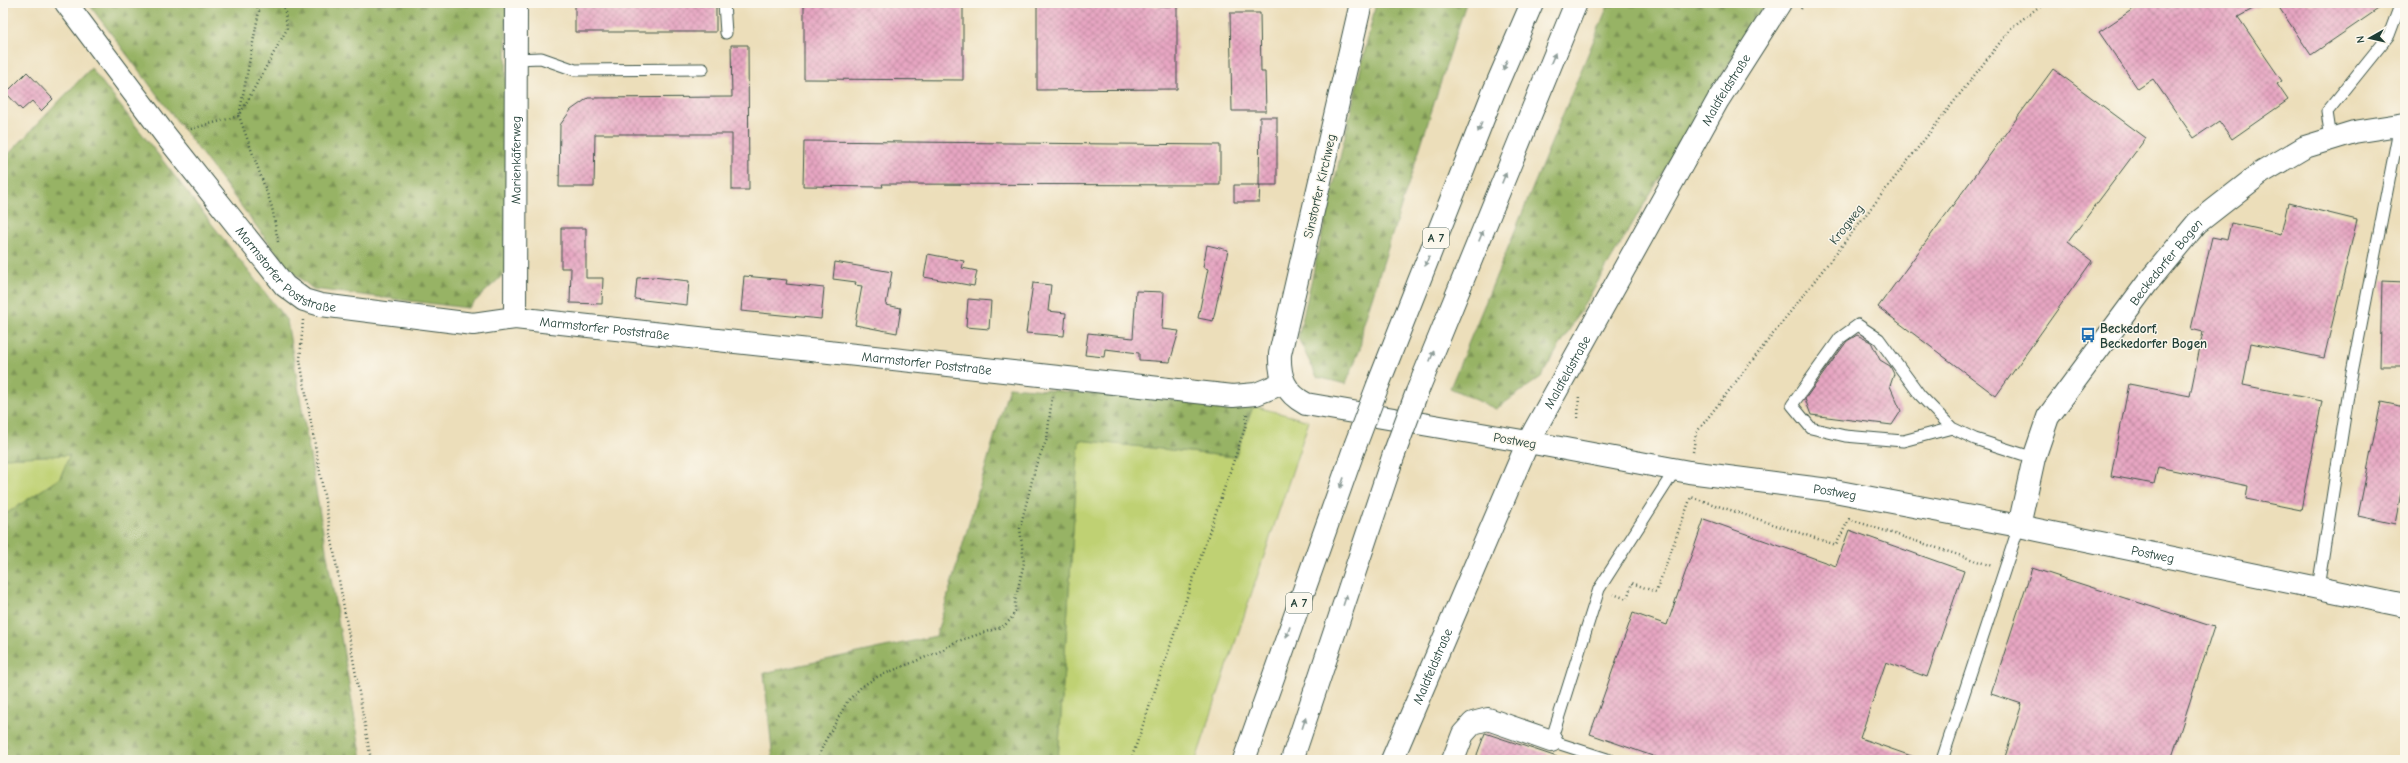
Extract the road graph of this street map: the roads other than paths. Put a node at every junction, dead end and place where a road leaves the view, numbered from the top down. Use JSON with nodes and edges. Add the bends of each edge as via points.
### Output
{"nodes":[{"id":1,"x":66,"y":3,"type":"edge"},
{"id":2,"x":516,"y":3,"type":"edge"},
{"id":3,"x":724,"y":3,"type":"edge"},
{"id":4,"x":1361,"y":3,"type":"edge"},
{"id":5,"x":1532,"y":3,"type":"edge"},
{"id":6,"x":1576,"y":3,"type":"edge"},
{"id":7,"x":1780,"y":3,"type":"edge"},
{"id":8,"x":2401,"y":3,"type":"edge"},
{"id":9,"x":726,"y":33,"type":"dead end"},
{"id":10,"x":516,"y":59,"type":"junction"},
{"id":11,"x":703,"y":69,"type":"dead end"},
{"id":12,"x":2403,"y":124,"type":"edge"},
{"id":13,"x":2331,"y":139,"type":"junction"},
{"id":14,"x":515,"y":318,"type":"junction"},
{"id":15,"x":1281,"y":377,"type":"junction"},
{"id":16,"x":1952,"y":428,"type":"junction"},
{"id":17,"x":1528,"y":442,"type":"junction"},
{"id":18,"x":2034,"y":458,"type":"junction"},
{"id":19,"x":1682,"y":471,"type":"junction"},
{"id":20,"x":2019,"y":526,"type":"junction"},
{"id":21,"x":2318,"y":588,"type":"junction"},
{"id":22,"x":2405,"y":606,"type":"edge"},
{"id":23,"x":1551,"y":741,"type":"junction"},
{"id":24,"x":1244,"y":760,"type":"edge"},
{"id":25,"x":1292,"y":760,"type":"edge"},
{"id":26,"x":1392,"y":760,"type":"edge"},
{"id":27,"x":1453,"y":760,"type":"edge"},
{"id":28,"x":1610,"y":760,"type":"edge"},
{"id":29,"x":1942,"y":760,"type":"edge"}],
"edges":[{"from":1,"to":14,"type":"main road","name":"Marmstorfer Poststraße","via":[[166,136],[285,286],[304,300],[321,305],[473,324]]},
{"from":2,"to":10,"type":"main road","name":"Marienkäferweg"},
{"from":3,"to":9,"type":"lane"},
{"from":4,"to":15,"type":"main road","name":"Sinstorfer Kirchweg","via":[[1282,346]]},
{"from":5,"to":24,"type":"main road","number":"A 7","one_way":true,"bridge":true,"via":[[1494,91],[1378,385]]},
{"from":25,"to":6,"type":"main road","one_way":true,"bridge":true,"via":[[1417,392]]},
{"from":7,"to":17,"type":"main road","name":"Maldfeldstraße","via":[[1718,100]]},
{"from":8,"to":13,"type":"lane","via":[[2389,35],[2327,112]]},
{"from":10,"to":11,"type":"lane","via":[[541,58],[575,70]]},
{"from":10,"to":14,"type":"main road","name":"Marienkäferweg"},
{"from":12,"to":13,"type":"main road","name":"Beckedorfer Bogen","via":[[2354,132]]},
{"from":12,"to":21,"type":"lane","via":[[2350,383]]},
{"from":13,"to":18,"type":"main road","name":"Beckedorfer Bogen","via":[[2305,147],[2261,173],[2197,223],[2148,282],[2048,417]]},
{"from":14,"to":15,"type":"main road","name":"Marmstorfer Poststraße","via":[[1233,396],[1249,396]]},
{"from":15,"to":17,"type":"main road","name":"Postweg","via":[[1292,395],[1306,404]]},
{"from":16,"to":16,"type":"lane","via":[[1920,395],[1879,339],[1858,325],[1840,338],[1792,405],[1811,428],[1845,436],[1903,441]]},
{"from":16,"to":18,"type":"lane","via":[[1974,439]]},
{"from":17,"to":19,"type":"main road","name":"Postweg"},
{"from":17,"to":26,"type":"main road","name":"Maldfeldstraße"},
{"from":18,"to":20,"type":"main road","name":"Beckedorfer Bogen"},
{"from":19,"to":20,"type":"main road","name":"Postweg","via":[[1829,490]]},
{"from":19,"to":23,"type":"lane","via":[[1599,589]]},
{"from":20,"to":21,"type":"main road","name":"Postweg"},
{"from":20,"to":29,"type":"lane"},
{"from":21,"to":22,"type":"main road","name":"Postweg"},
{"from":23,"to":27,"type":"main road","via":[[1488,719],[1473,723],[1463,734]]},
{"from":23,"to":28,"type":"lane"}]}
